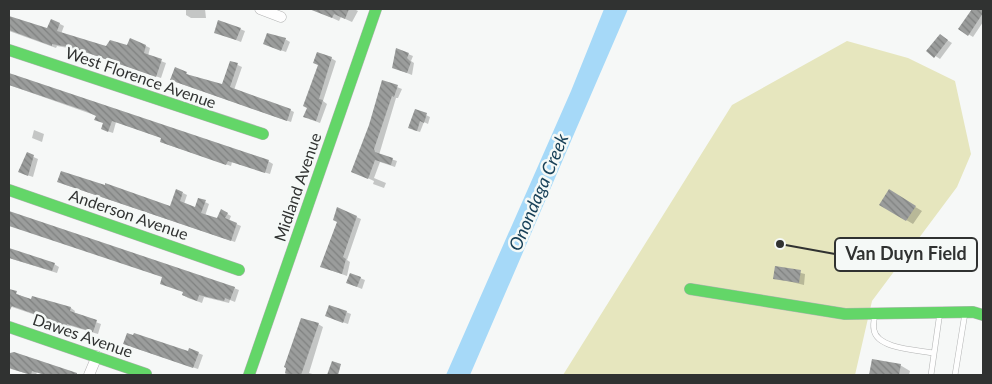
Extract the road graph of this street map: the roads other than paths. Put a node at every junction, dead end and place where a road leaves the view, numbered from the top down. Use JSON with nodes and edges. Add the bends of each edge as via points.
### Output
{"nodes":[{"id":1,"x":260,"y":9,"type":"edge"},
{"id":2,"x":376,"y":9,"type":"edge"},
{"id":3,"x":281,"y":17,"type":"dead end"},
{"id":4,"x":9,"y":50,"type":"edge"},
{"id":5,"x":263,"y":134,"type":"dead end"},
{"id":6,"x":9,"y":190,"type":"edge"},
{"id":7,"x":239,"y":270,"type":"dead end"},
{"id":8,"x":690,"y":289,"type":"dead end"},
{"id":9,"x":940,"y":312,"type":"junction"},
{"id":10,"x":965,"y":312,"type":"junction"},
{"id":11,"x":875,"y":313,"type":"junction"},
{"id":12,"x":983,"y":315,"type":"edge"},
{"id":13,"x":9,"y":327,"type":"edge"},
{"id":14,"x":934,"y":353,"type":"junction"},
{"id":15,"x":97,"y":356,"type":"junction"},
{"id":16,"x":146,"y":374,"type":"dead end"},
{"id":17,"x":90,"y":375,"type":"edge"},
{"id":18,"x":249,"y":375,"type":"edge"},
{"id":19,"x":931,"y":375,"type":"edge"},
{"id":20,"x":955,"y":375,"type":"edge"}],
"edges":[{"from":1,"to":3,"type":"street"},
{"from":2,"to":18,"type":"street","name":"Midland Avenue"},
{"from":4,"to":5,"type":"street","name":"West Florence Avenue"},
{"from":6,"to":7,"type":"street","name":"Anderson Avenue"},
{"from":8,"to":11,"type":"street","via":[[845,314]]},
{"from":9,"to":10,"type":"street"},
{"from":9,"to":11,"type":"street"},
{"from":9,"to":14,"type":"lane"},
{"from":10,"to":12,"type":"street"},
{"from":10,"to":20,"type":"lane"},
{"from":11,"to":14,"type":"lane","via":[[874,330],[877,339],[884,344]]},
{"from":13,"to":15,"type":"street","name":"Dawes Avenue"},
{"from":14,"to":19,"type":"lane"},
{"from":15,"to":16,"type":"street","name":"Dawes Avenue"},
{"from":15,"to":17,"type":"street"}]}
